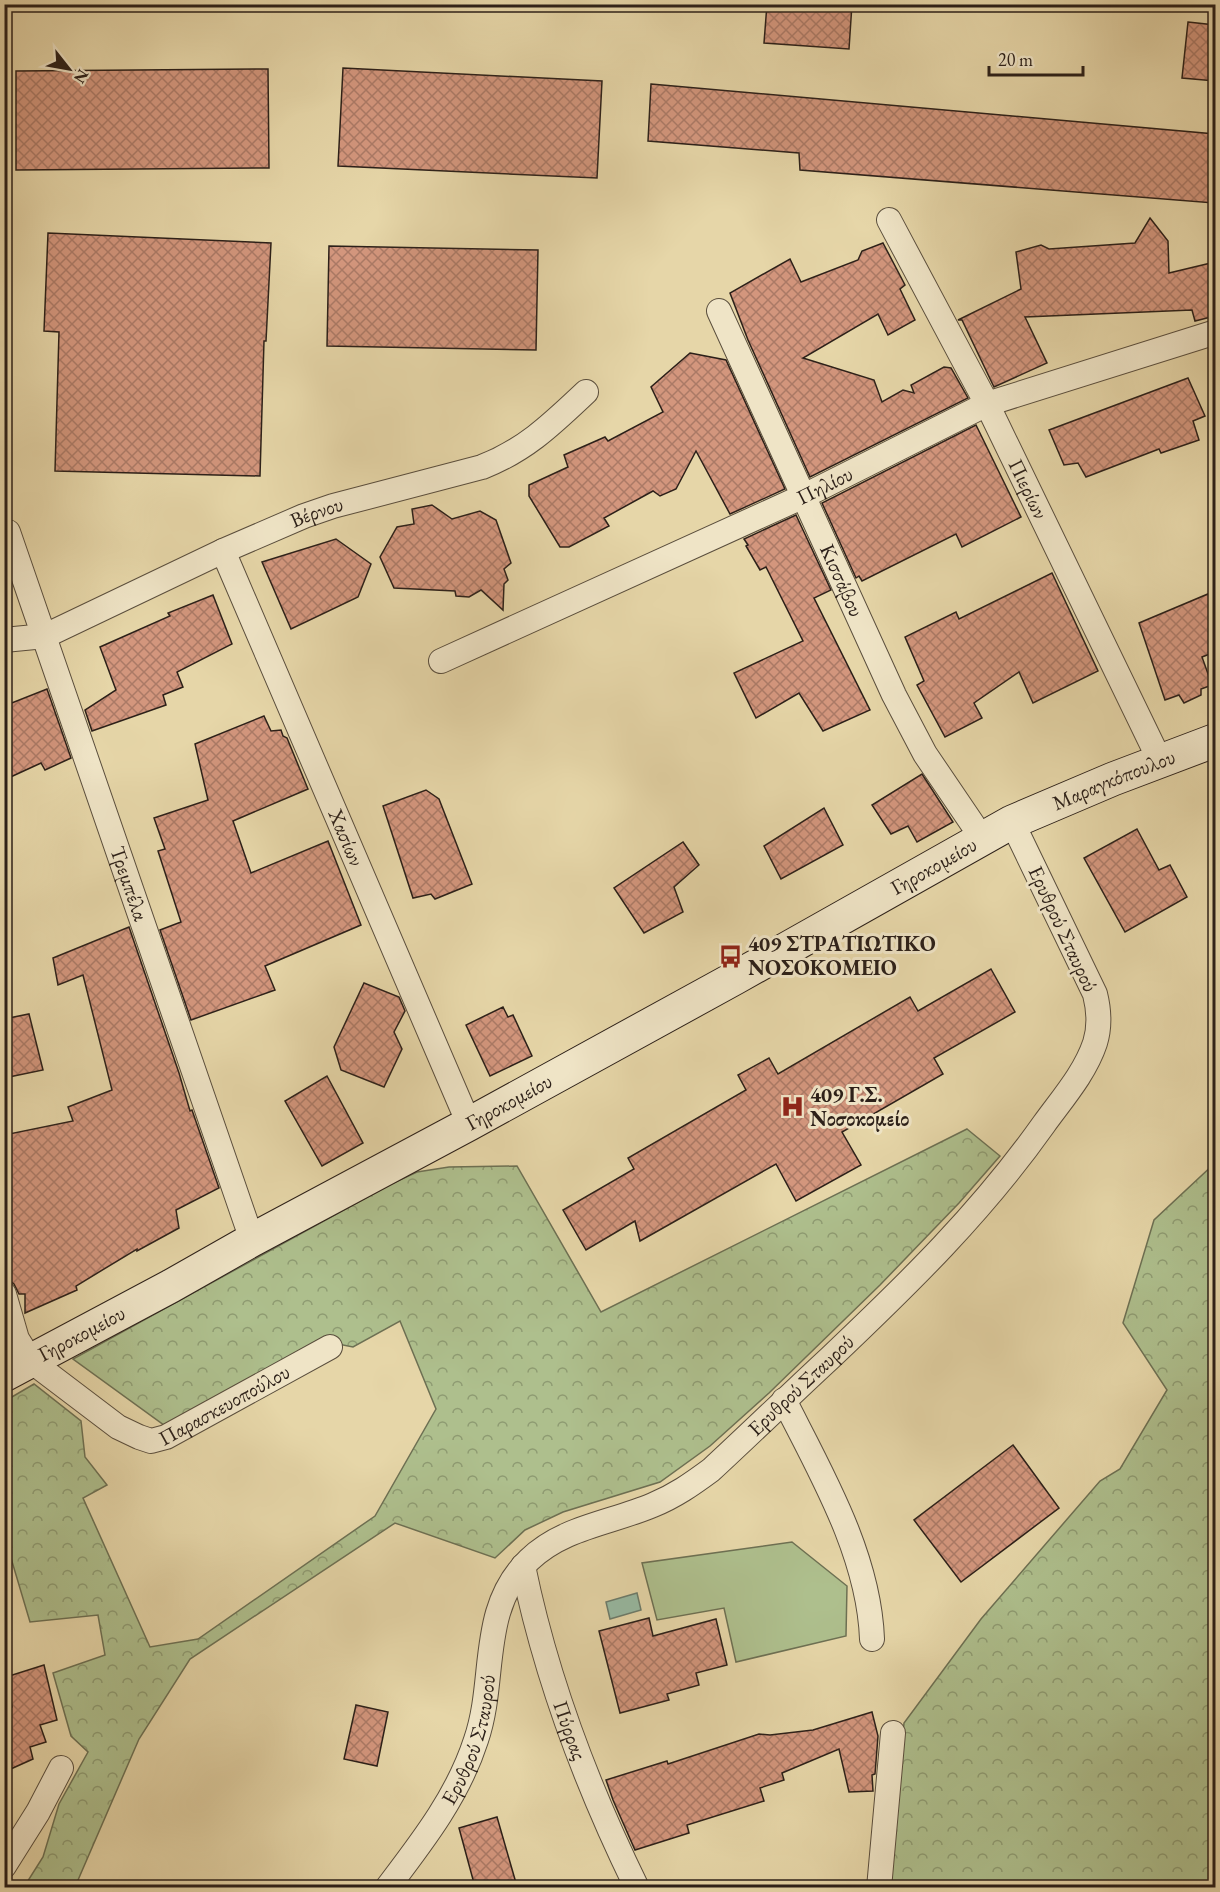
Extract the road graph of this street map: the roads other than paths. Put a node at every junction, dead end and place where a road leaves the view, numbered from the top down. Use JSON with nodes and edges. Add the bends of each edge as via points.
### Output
{"nodes":[{"id":1,"x":889,"y":220,"type":"dead end"},
{"id":2,"x":719,"y":311,"type":"dead end"},
{"id":3,"x":1215,"y":332,"type":"edge"},
{"id":4,"x":586,"y":392,"type":"dead end"},
{"id":5,"x":987,"y":404,"type":"junction"},
{"id":6,"x":804,"y":496,"type":"junction"},
{"id":7,"x":4,"y":531,"type":"edge"},
{"id":8,"x":223,"y":551,"type":"junction"},
{"id":9,"x":45,"y":636,"type":"junction"},
{"id":10,"x":4,"y":640,"type":"edge"},
{"id":11,"x":441,"y":661,"type":"dead end"},
{"id":12,"x":1215,"y":740,"type":"edge"},
{"id":13,"x":1160,"y":761,"type":"junction"},
{"id":14,"x":1012,"y":822,"type":"junction"},
{"id":15,"x":982,"y":838,"type":"junction"},
{"id":16,"x":469,"y":1124,"type":"junction"},
{"id":17,"x":252,"y":1240,"type":"junction"},
{"id":18,"x":4,"y":1294,"type":"edge"},
{"id":19,"x":330,"y":1347,"type":"dead end"},
{"id":20,"x":18,"y":1368,"type":"edge"},
{"id":21,"x":784,"y":1400,"type":"junction"},
{"id":22,"x":523,"y":1566,"type":"junction"},
{"id":23,"x":872,"y":1638,"type":"dead end"},
{"id":24,"x":893,"y":1733,"type":"dead end"},
{"id":25,"x":61,"y":1768,"type":"dead end"},
{"id":26,"x":4,"y":1866,"type":"edge"},
{"id":27,"x":387,"y":1887,"type":"edge"},
{"id":28,"x":637,"y":1887,"type":"edge"},
{"id":29,"x":879,"y":1887,"type":"edge"}],
"edges":[{"from":1,"to":5,"type":"street","name":"Πιερίων"},
{"from":2,"to":6,"type":"street","name":"Κισσάβου"},
{"from":3,"to":5,"type":"street","name":"Πηλίου"},
{"from":4,"to":8,"type":"street","name":"Βέρνου","via":[[551,425],[506,458],[333,506]]},
{"from":5,"to":6,"type":"street","name":"Πηλίου"},
{"from":5,"to":13,"type":"street","name":"Πιερίων"},
{"from":6,"to":11,"type":"street","name":"Πηλίου"},
{"from":6,"to":15,"type":"street","name":"Κισσάβου","via":[[902,711]]},
{"from":7,"to":9,"type":"street","name":"Τρεμπέλα","via":[[8,532]]},
{"from":8,"to":9,"type":"street","name":"Βέρνου"},
{"from":8,"to":16,"type":"street","name":"Χασίων"},
{"from":9,"to":10,"type":"street","name":"Βέρνου"},
{"from":9,"to":17,"type":"street","name":"Τρεμπέλα"},
{"from":12,"to":13,"type":"main road","name":"Μαραγκόπουλου"},
{"from":13,"to":14,"type":"main road","name":"Μαραγκόπουλου"},
{"from":14,"to":15,"type":"main road","name":"Γηροκομείου"},
{"from":14,"to":21,"type":"street","name":"Ερυθρού Σταυρού","via":[[1092,984],[1098,1013],[1095,1042],[1066,1094],[980,1206],[929,1263]]},
{"from":15,"to":16,"type":"main road","name":"Γηροκομείου"},
{"from":16,"to":17,"type":"main road","name":"Γηροκομείου"},
{"from":17,"to":20,"type":"main road","name":"Γηροκομείου"},
{"from":18,"to":20,"type":"street","name":"Παρασκευοπούλου","via":[[17,1339]]},
{"from":19,"to":20,"type":"street","name":"Παρασκευοπούλου","via":[[166,1437],[152,1440],[118,1427]]},
{"from":21,"to":22,"type":"street","name":"Ερυθρού Σταυρού","via":[[711,1470],[681,1492],[652,1506],[570,1533],[547,1545]]},
{"from":21,"to":23,"type":"street","via":[[845,1529],[867,1595]]},
{"from":22,"to":27,"type":"street","name":"Ερυθρού Σταυρού","via":[[505,1593],[495,1619],[485,1704],[472,1753],[438,1819]]},
{"from":22,"to":28,"type":"street","name":"Πύρρας","via":[[551,1676],[607,1824]]},
{"from":24,"to":29,"type":"street"},
{"from":25,"to":26,"type":"street"}]}
